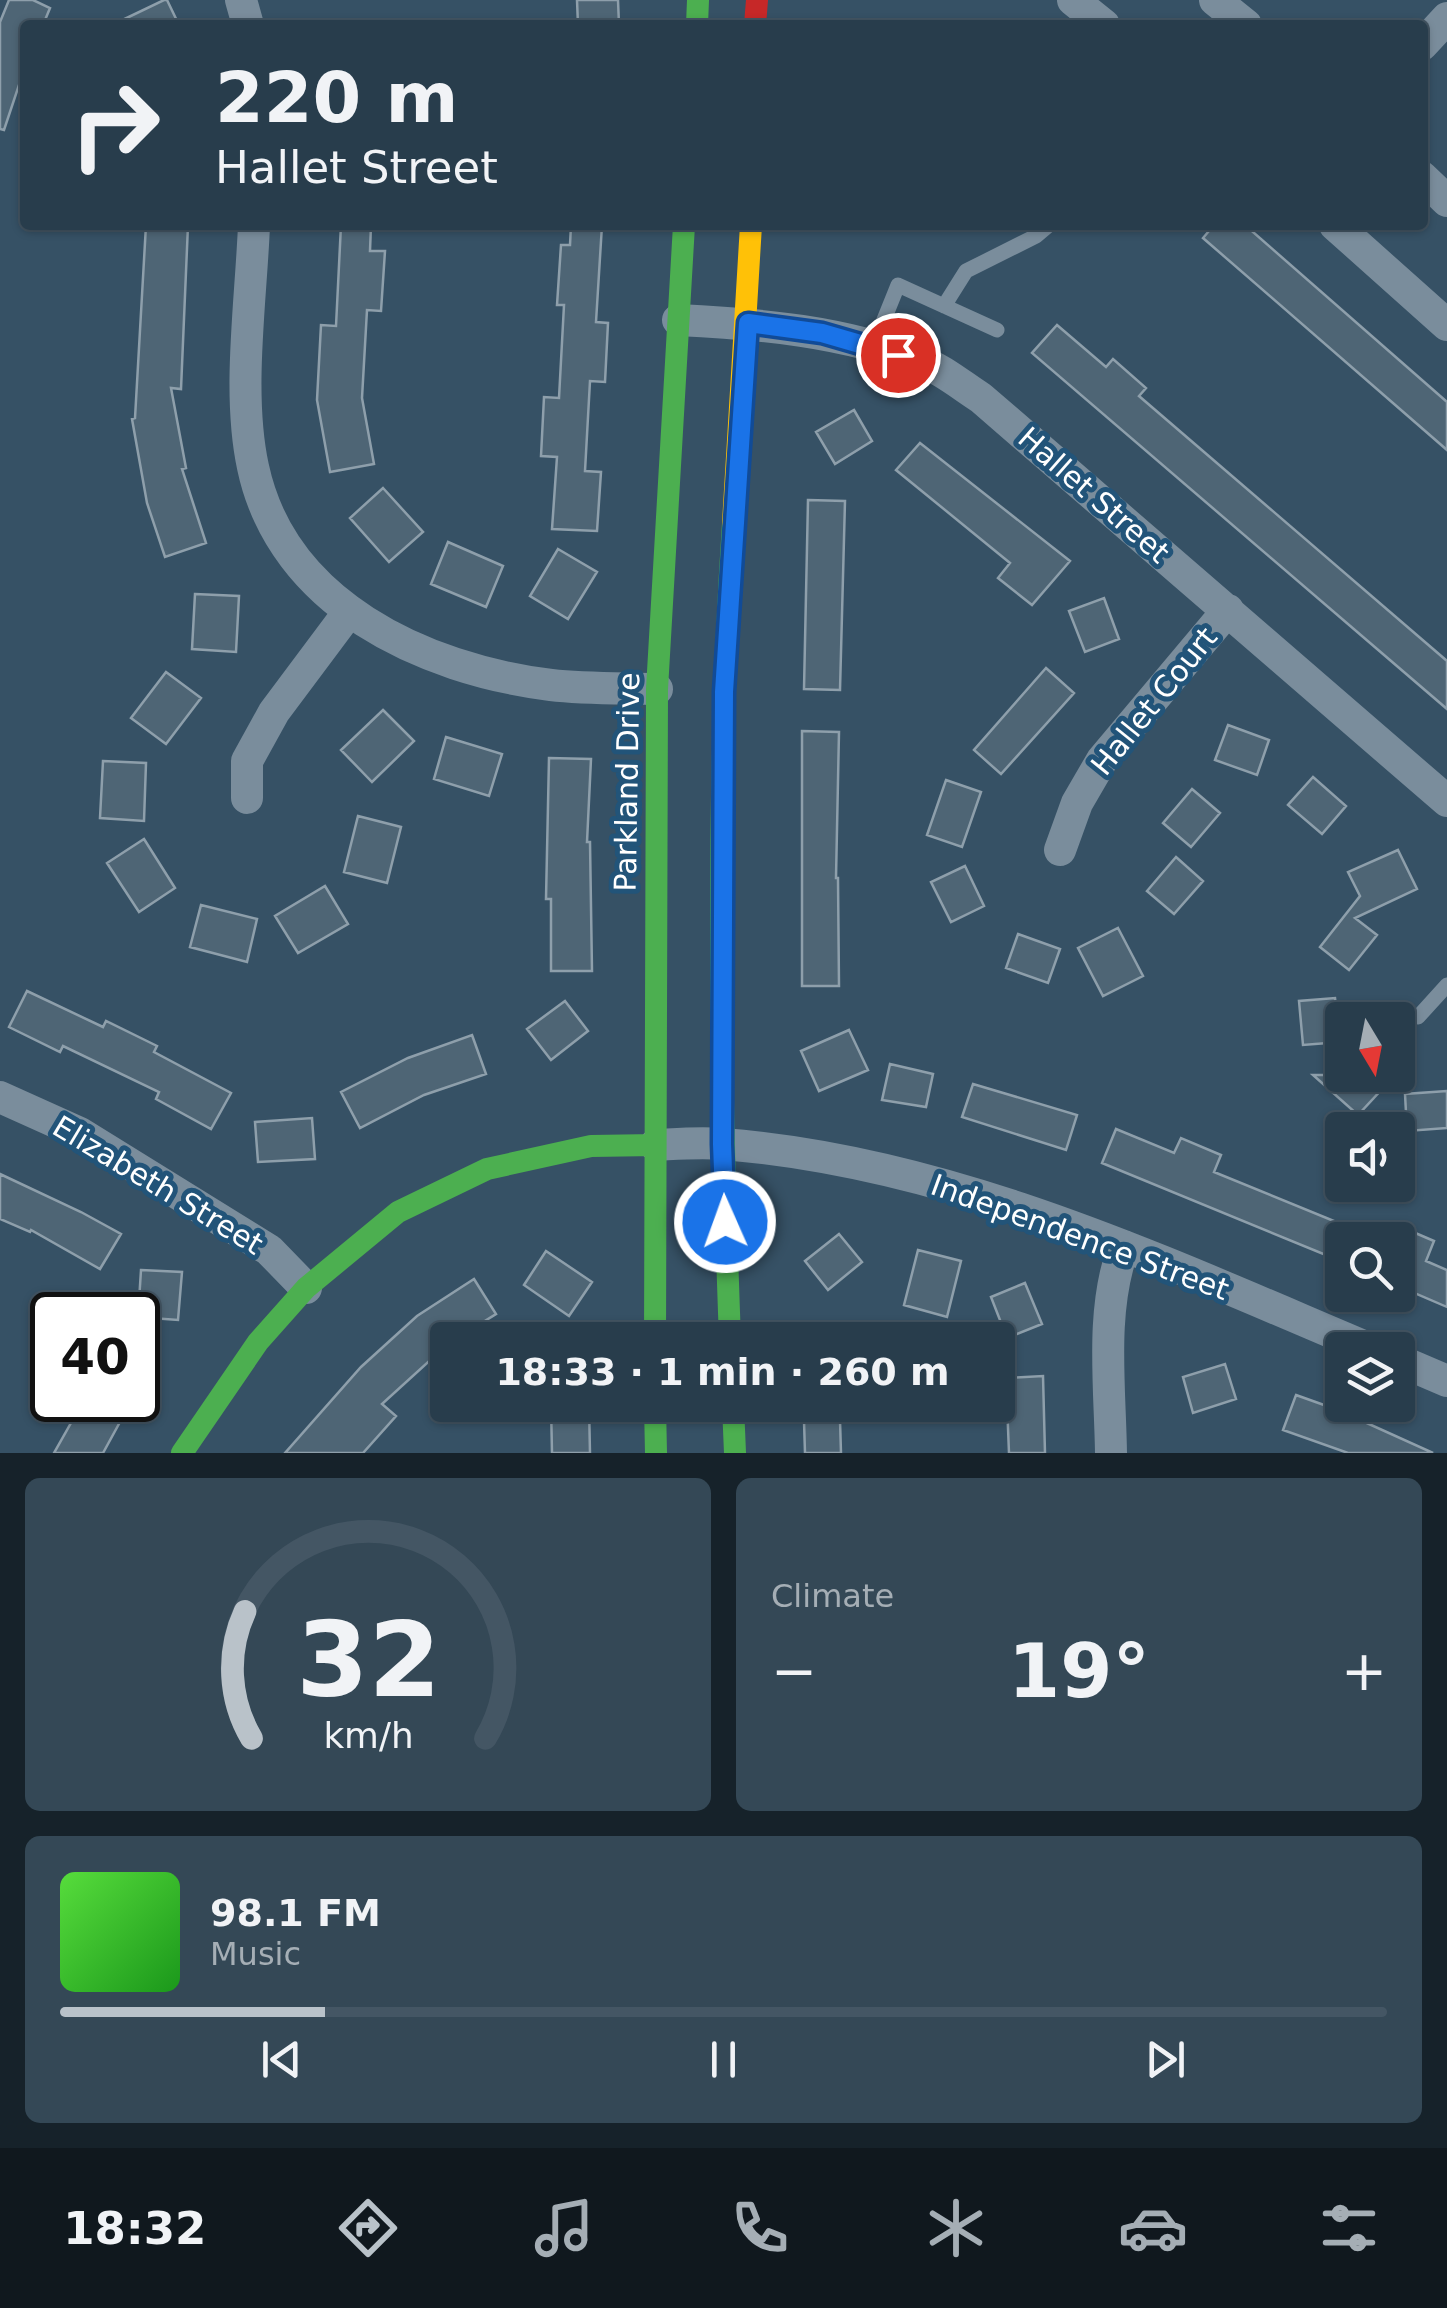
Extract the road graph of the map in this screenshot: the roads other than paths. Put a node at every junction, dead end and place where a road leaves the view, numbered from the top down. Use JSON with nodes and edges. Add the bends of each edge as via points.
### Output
{"nodes":[{"id":1,"x":1073,"y":0,"type":"edge"},
{"id":2,"x":1215,"y":0,"type":"edge"},
{"id":3,"x":1447,"y":18,"type":"edge"},
{"id":4,"x":1098,"y":20,"type":"edge"},
{"id":5,"x":1240,"y":20,"type":"edge"},
{"id":6,"x":1428,"y":39,"type":"edge"},
{"id":7,"x":1428,"y":184,"type":"edge"},
{"id":8,"x":1447,"y":201,"type":"edge"},
{"id":9,"x":254,"y":230,"type":"edge"},
{"id":10,"x":684,"y":230,"type":"edge"},
{"id":11,"x":750,"y":230,"type":"edge"},
{"id":12,"x":1044,"y":230,"type":"edge"},
{"id":13,"x":1341,"y":230,"type":"edge"},
{"id":14,"x":944,"y":306,"type":"junction"},
{"id":15,"x":678,"y":320,"type":"junction"},
{"id":16,"x":748,"y":323,"type":"junction"},
{"id":17,"x":1447,"y":325,"type":"edge"},
{"id":18,"x":997,"y":330,"type":"dead end"},
{"id":19,"x":872,"y":347,"type":"junction"},
{"id":20,"x":1228,"y":610,"type":"junction"},
{"id":21,"x":348,"y":613,"type":"junction"},
{"id":22,"x":657,"y":689,"type":"junction"},
{"id":23,"x":248,"y":798,"type":"dead end"},
{"id":24,"x":1447,"y":801,"type":"edge"},
{"id":25,"x":1060,"y":850,"type":"dead end"},
{"id":26,"x":1447,"y":986,"type":"edge"},
{"id":27,"x":1418,"y":1017,"type":"dead end"},
{"id":28,"x":0,"y":1097,"type":"edge"},
{"id":29,"x":722,"y":1144,"type":"junction"},
{"id":30,"x":655,"y":1145,"type":"junction"},
{"id":31,"x":1124,"y":1246,"type":"junction"},
{"id":32,"x":306,"y":1288,"type":"junction"},
{"id":33,"x":655,"y":1322,"type":"edge"},
{"id":34,"x":729,"y":1322,"type":"edge"},
{"id":35,"x":1330,"y":1332,"type":"edge"},
{"id":36,"x":1415,"y":1367,"type":"edge"},
{"id":37,"x":1447,"y":1381,"type":"edge"},
{"id":38,"x":656,"y":1422,"type":"edge"},
{"id":39,"x":734,"y":1422,"type":"edge"},
{"id":40,"x":182,"y":1453,"type":"edge"},
{"id":41,"x":656,"y":1453,"type":"edge"},
{"id":42,"x":735,"y":1453,"type":"edge"},
{"id":43,"x":1111,"y":1453,"type":"edge"}],
"edges":[{"from":1,"to":4,"type":"street"},
{"from":2,"to":5,"type":"street"},
{"from":3,"to":6,"type":"street"},
{"from":7,"to":8,"type":"street"},
{"from":9,"to":21,"type":"street","via":[[246,400],[252,466],[287,551]]},
{"from":10,"to":15,"type":"street","name":"Parkland Drive"},
{"from":11,"to":16,"type":"street"},
{"from":12,"to":14,"type":"lane","via":[[966,270]]},
{"from":13,"to":17,"type":"street"},
{"from":14,"to":18,"type":"lane"},
{"from":14,"to":19,"type":"lane","via":[[898,285]]},
{"from":15,"to":16,"type":"street","name":"Hallet Street"},
{"from":15,"to":22,"type":"street","name":"Parkland Drive"},
{"from":16,"to":19,"type":"street","name":"Hallet Street"},
{"from":16,"to":29,"type":"street","via":[[724,692]]},
{"from":19,"to":20,"type":"street","name":"Hallet Street","via":[[924,362],[981,398]]},
{"from":20,"to":24,"type":"street","name":"Hallet Street"},
{"from":20,"to":25,"type":"street","name":"Hallet Court","via":[[1102,760]]},
{"from":21,"to":22,"type":"street","via":[[418,652],[485,672],[551,685]]},
{"from":21,"to":23,"type":"street","via":[[274,712],[247,761]]},
{"from":22,"to":30,"type":"street","name":"Parkland Drive"},
{"from":26,"to":27,"type":"lane"},
{"from":28,"to":32,"type":"street","name":"Elizabeth Street","via":[[80,1133],[269,1250]]},
{"from":29,"to":30,"type":"street","name":"Independence Street"},
{"from":29,"to":31,"type":"street","name":"Independence Street","via":[[873,1166],[972,1192]]},
{"from":29,"to":34,"type":"street"},
{"from":30,"to":32,"type":"street","name":"Independence Street","via":[[590,1146],[487,1169],[398,1212]]},
{"from":30,"to":33,"type":"street","name":"Parkland Drive"},
{"from":31,"to":35,"type":"street","name":"Independence Street"},
{"from":31,"to":43,"type":"street","via":[[1113,1275],[1110,1318]]},
{"from":32,"to":40,"type":"street","name":"Independence Street","via":[[258,1342]]},
{"from":36,"to":37,"type":"street"},
{"from":38,"to":41,"type":"street"},
{"from":39,"to":42,"type":"street"}]}
